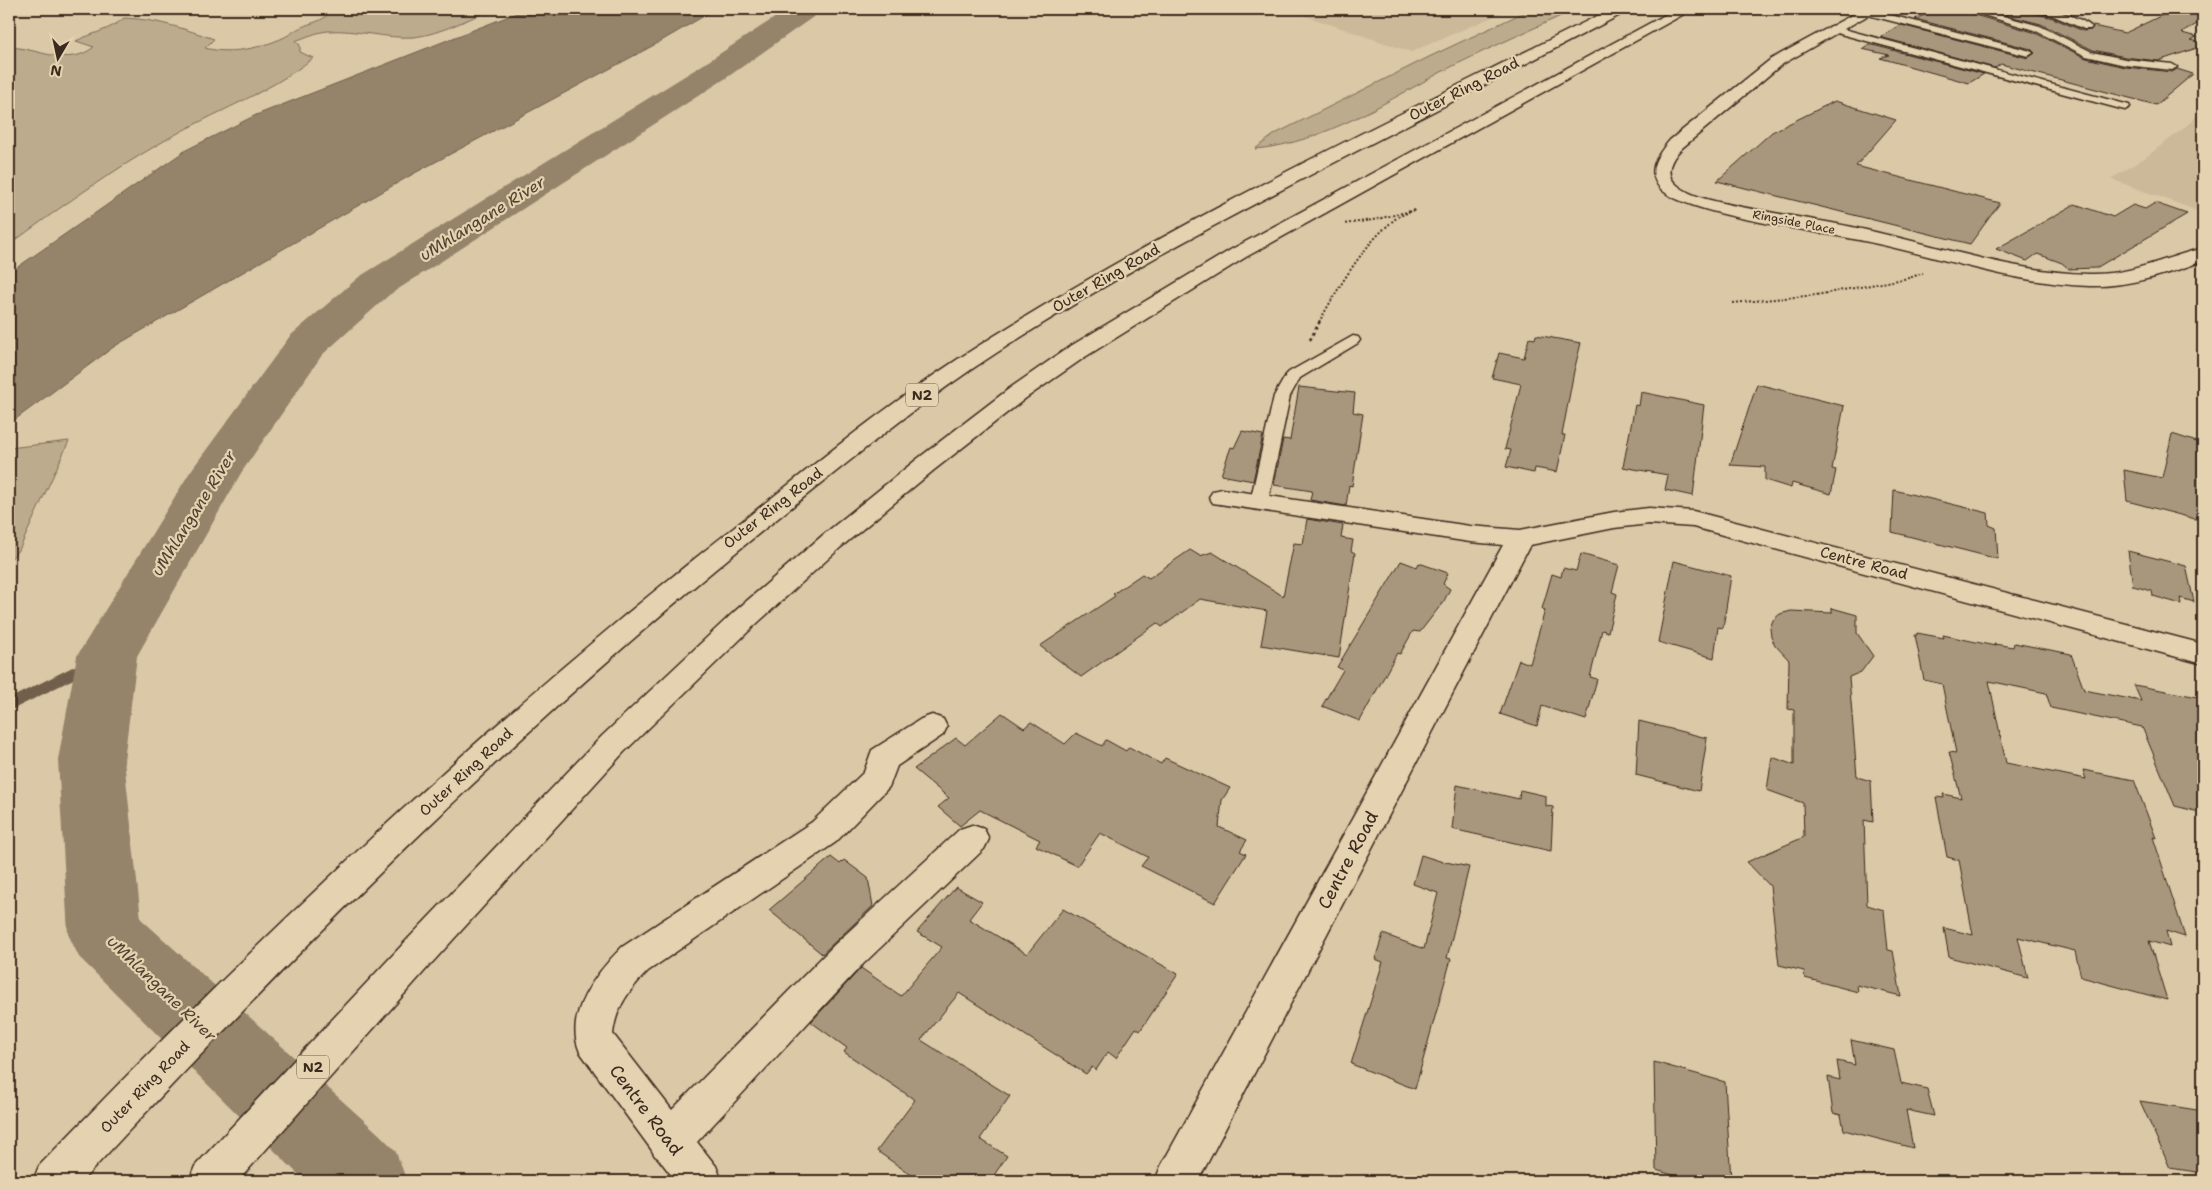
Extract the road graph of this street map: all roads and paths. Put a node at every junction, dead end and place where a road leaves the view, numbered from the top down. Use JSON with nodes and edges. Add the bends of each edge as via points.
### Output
{"nodes":[{"id":1,"x":1621,"y":9,"type":"edge"},
{"id":2,"x":1686,"y":9,"type":"edge"},
{"id":3,"x":1968,"y":9,"type":"edge"},
{"id":4,"x":2035,"y":9,"type":"edge"},
{"id":5,"x":1869,"y":10,"type":"edge"},
{"id":6,"x":2087,"y":27,"type":"dead end"},
{"id":7,"x":1832,"y":29,"type":"junction"},
{"id":8,"x":2028,"y":53,"type":"dead end"},
{"id":9,"x":2172,"y":67,"type":"dead end"},
{"id":10,"x":2125,"y":107,"type":"dead end"},
{"id":11,"x":1344,"y":224,"type":"dead end"},
{"id":12,"x":2203,"y":254,"type":"edge"},
{"id":13,"x":1961,"y":259,"type":"junction"},
{"id":14,"x":1733,"y":303,"type":"dead end"},
{"id":15,"x":1353,"y":340,"type":"dead end"},
{"id":16,"x":1294,"y":375,"type":"junction"},
{"id":17,"x":1222,"y":498,"type":"dead end"},
{"id":18,"x":1259,"y":502,"type":"junction"},
{"id":19,"x":1520,"y":538,"type":"junction"},
{"id":20,"x":2203,"y":654,"type":"edge"},
{"id":21,"x":932,"y":727,"type":"dead end"},
{"id":22,"x":972,"y":839,"type":"dead end"},
{"id":23,"x":669,"y":1142,"type":"junction"},
{"id":24,"x":54,"y":1181,"type":"edge"},
{"id":25,"x":210,"y":1181,"type":"edge"},
{"id":26,"x":701,"y":1181,"type":"edge"},
{"id":27,"x":1176,"y":1181,"type":"edge"}],
"edges":[{"from":1,"to":24,"type":"main road","name":"Outer Ring Road","number":"N2","via":[[1202,223],[1120,269],[965,364],[878,426],[675,586],[521,720],[316,914]]},
{"from":2,"to":25,"type":"main road","number":"N2","via":[[1238,253],[1018,393],[832,541],[744,619],[613,744]]},
{"from":3,"to":9,"type":"lane","via":[[2036,28],[2089,54]]},
{"from":4,"to":6,"type":"lane"},
{"from":5,"to":7,"type":"main road","name":"Ringside Place"},
{"from":5,"to":8,"type":"lane"},
{"from":7,"to":10,"type":"lane"},
{"from":7,"to":13,"type":"main road","name":"Ringside Place","via":[[1764,71],[1676,144],[1663,159],[1661,171],[1665,183],[1675,192],[1699,202]]},
{"from":11,"to":16,"type":"path","via":[[1415,210],[1395,219],[1365,253],[1319,320]]},
{"from":12,"to":13,"type":"main road","name":"Ringside Place","via":[[2148,274],[2120,279],[2023,274]]},
{"from":13,"to":14,"type":"path","via":[[1909,278],[1816,295]]},
{"from":15,"to":16,"type":"lane"},
{"from":16,"to":18,"type":"lane","via":[[1282,396]]},
{"from":17,"to":18,"type":"main road","name":"Centre Road"},
{"from":18,"to":19,"type":"main road","name":"Centre Road","via":[[1460,533]]},
{"from":19,"to":20,"type":"main road","name":"Centre Road","via":[[1649,516],[1693,519]]},
{"from":19,"to":27,"type":"main road","name":"Centre Road"},
{"from":21,"to":23,"type":"main road","name":"Centre Road","via":[[883,759],[878,778],[824,832],[634,959],[605,994],[598,1008],[593,1039]]},
{"from":22,"to":23,"type":"main road","via":[[847,956]]},
{"from":23,"to":26,"type":"main road","name":"Centre Road"}]}
